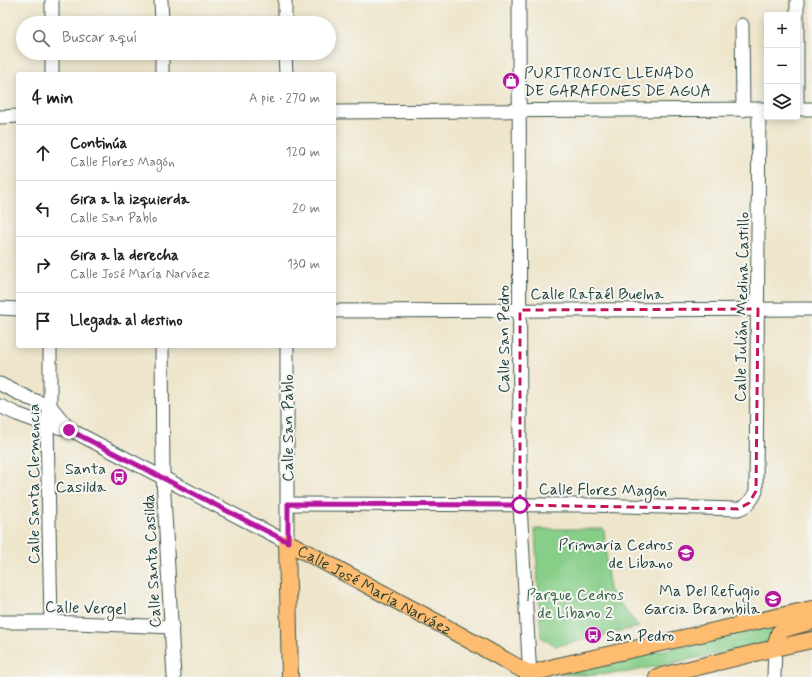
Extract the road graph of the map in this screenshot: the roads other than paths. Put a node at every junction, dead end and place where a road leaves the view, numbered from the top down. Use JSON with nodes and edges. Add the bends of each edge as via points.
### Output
{"nodes":[{"id":1,"x":52,"y":0,"type":"edge"},
{"id":2,"x":161,"y":0,"type":"edge"},
{"id":3,"x":285,"y":0,"type":"edge"},
{"id":4,"x":519,"y":0,"type":"edge"},
{"id":5,"x":797,"y":0,"type":"edge"},
{"id":6,"x":52,"y":16,"type":"edge"},
{"id":7,"x":162,"y":16,"type":"edge"},
{"id":8,"x":285,"y":16,"type":"edge"},
{"id":9,"x":742,"y":25,"type":"dead end"},
{"id":10,"x":52,"y":60,"type":"edge"},
{"id":11,"x":162,"y":60,"type":"edge"},
{"id":12,"x":285,"y":60,"type":"edge"},
{"id":13,"x":52,"y":72,"type":"edge"},
{"id":14,"x":162,"y":72,"type":"edge"},
{"id":15,"x":286,"y":72,"type":"edge"},
{"id":16,"x":797,"y":84,"type":"edge"},
{"id":17,"x":763,"y":109,"type":"edge"},
{"id":18,"x":800,"y":109,"type":"edge"},
{"id":19,"x":812,"y":109,"type":"edge"},
{"id":20,"x":743,"y":110,"type":"junction"},
{"id":21,"x":519,"y":111,"type":"junction"},
{"id":22,"x":336,"y":112,"type":"edge"},
{"id":23,"x":16,"y":116,"type":"edge"},
{"id":24,"x":0,"y":117,"type":"edge"},
{"id":25,"x":0,"y":308,"type":"edge"},
{"id":26,"x":16,"y":309,"type":"edge"},
{"id":27,"x":758,"y":309,"type":"junction"},
{"id":28,"x":812,"y":309,"type":"edge"},
{"id":29,"x":520,"y":310,"type":"junction"},
{"id":30,"x":336,"y":311,"type":"edge"},
{"id":31,"x":50,"y":348,"type":"edge"},
{"id":32,"x":162,"y":348,"type":"edge"},
{"id":33,"x":287,"y":348,"type":"edge"},
{"id":34,"x":0,"y":384,"type":"edge"},
{"id":35,"x":0,"y":406,"type":"edge"},
{"id":36,"x":50,"y":406,"type":"junction"},
{"id":37,"x":47,"y":425,"type":"junction"},
{"id":38,"x":69,"y":430,"type":"junction"},
{"id":39,"x":163,"y":478,"type":"junction"},
{"id":40,"x":749,"y":503,"type":"joint"},
{"id":41,"x":288,"y":504,"type":"junction"},
{"id":42,"x":520,"y":505,"type":"junction"},
{"id":43,"x":288,"y":542,"type":"junction"},
{"id":44,"x":812,"y":609,"type":"edge"},
{"id":45,"x":812,"y":621,"type":"edge"},
{"id":46,"x":0,"y":622,"type":"edge"},
{"id":47,"x":51,"y":622,"type":"junction"},
{"id":48,"x":172,"y":627,"type":"junction"},
{"id":49,"x":812,"y":640,"type":"edge"},
{"id":50,"x":775,"y":648,"type":"junction"},
{"id":51,"x":530,"y":675,"type":"edge"},
{"id":52,"x":174,"y":677,"type":"edge"},
{"id":53,"x":290,"y":677,"type":"edge"},
{"id":54,"x":657,"y":677,"type":"edge"},
{"id":55,"x":774,"y":677,"type":"edge"}],
"edges":[{"from":1,"to":6,"type":"street"},
{"from":2,"to":7,"type":"street"},
{"from":3,"to":8,"type":"street"},
{"from":4,"to":21,"type":"street","name":"Calle San Pedro"},
{"from":5,"to":16,"type":"street"},
{"from":9,"to":20,"type":"street"},
{"from":10,"to":13,"type":"street"},
{"from":11,"to":14,"type":"street"},
{"from":12,"to":15,"type":"street"},
{"from":17,"to":20,"type":"street"},
{"from":17,"to":27,"type":"street","name":"Calle Julián Medina Castillo"},
{"from":18,"to":19,"type":"street"},
{"from":20,"to":21,"type":"street"},
{"from":21,"to":22,"type":"street"},
{"from":21,"to":29,"type":"street","name":"Calle San Pedro"},
{"from":23,"to":24,"type":"street"},
{"from":25,"to":26,"type":"street"},
{"from":27,"to":28,"type":"street","name":"Calle Rafaél Buelna"},
{"from":27,"to":29,"type":"street","name":"Calle Rafaél Buelna"},
{"from":27,"to":40,"type":"street","name":"Calle Julián Medina Castillo","via":[[756,491]]},
{"from":29,"to":30,"type":"street","name":"Calle Rafaél Buelna"},
{"from":29,"to":42,"type":"street","name":"Calle San Pedro"},
{"from":31,"to":36,"type":"street","name":"Calle Santa Clemencia"},
{"from":32,"to":39,"type":"street","name":"Calle Santa Casilda"},
{"from":33,"to":41,"type":"street","name":"Calle San Pablo"},
{"from":34,"to":36,"type":"street"},
{"from":35,"to":37,"type":"street","name":"Calle José María Narváez"},
{"from":36,"to":37,"type":"street","name":"Calle Santa Clemencia"},
{"from":36,"to":38,"type":"street","name":"Calle José María Narváez"},
{"from":37,"to":38,"type":"street","name":"Calle José María Narváez"},
{"from":37,"to":47,"type":"street","name":"Calle Santa Clemencia"},
{"from":38,"to":39,"type":"street","name":"Calle José María Narváez"},
{"from":39,"to":43,"type":"street","name":"Calle José María Narváez"},
{"from":39,"to":48,"type":"street","name":"Calle Santa Casilda"},
{"from":40,"to":42,"type":"street","name":"Calle Flores Magón","via":[[738,509]]},
{"from":41,"to":42,"type":"street","name":"Calle Flores Magón"},
{"from":41,"to":43,"type":"street","name":"Calle San Pablo"},
{"from":42,"to":51,"type":"street","name":"Calle San Pedro"},
{"from":43,"to":51,"type":"main road","name":"Calle José María Narváez"},
{"from":43,"to":53,"type":"main road","name":"Calle San Pablo"},
{"from":44,"to":51,"type":"main road","via":[[566,664]]},
{"from":45,"to":50,"type":"main road","via":[[784,629],[779,633]]},
{"from":46,"to":47,"type":"street","name":"Calle Vergel"},
{"from":47,"to":48,"type":"street","name":"Calle Vergel"},
{"from":48,"to":52,"type":"street","name":"Calle Santa Casilda"},
{"from":49,"to":50,"type":"main road"},
{"from":50,"to":54,"type":"main road"},
{"from":50,"to":55,"type":"street"}]}
